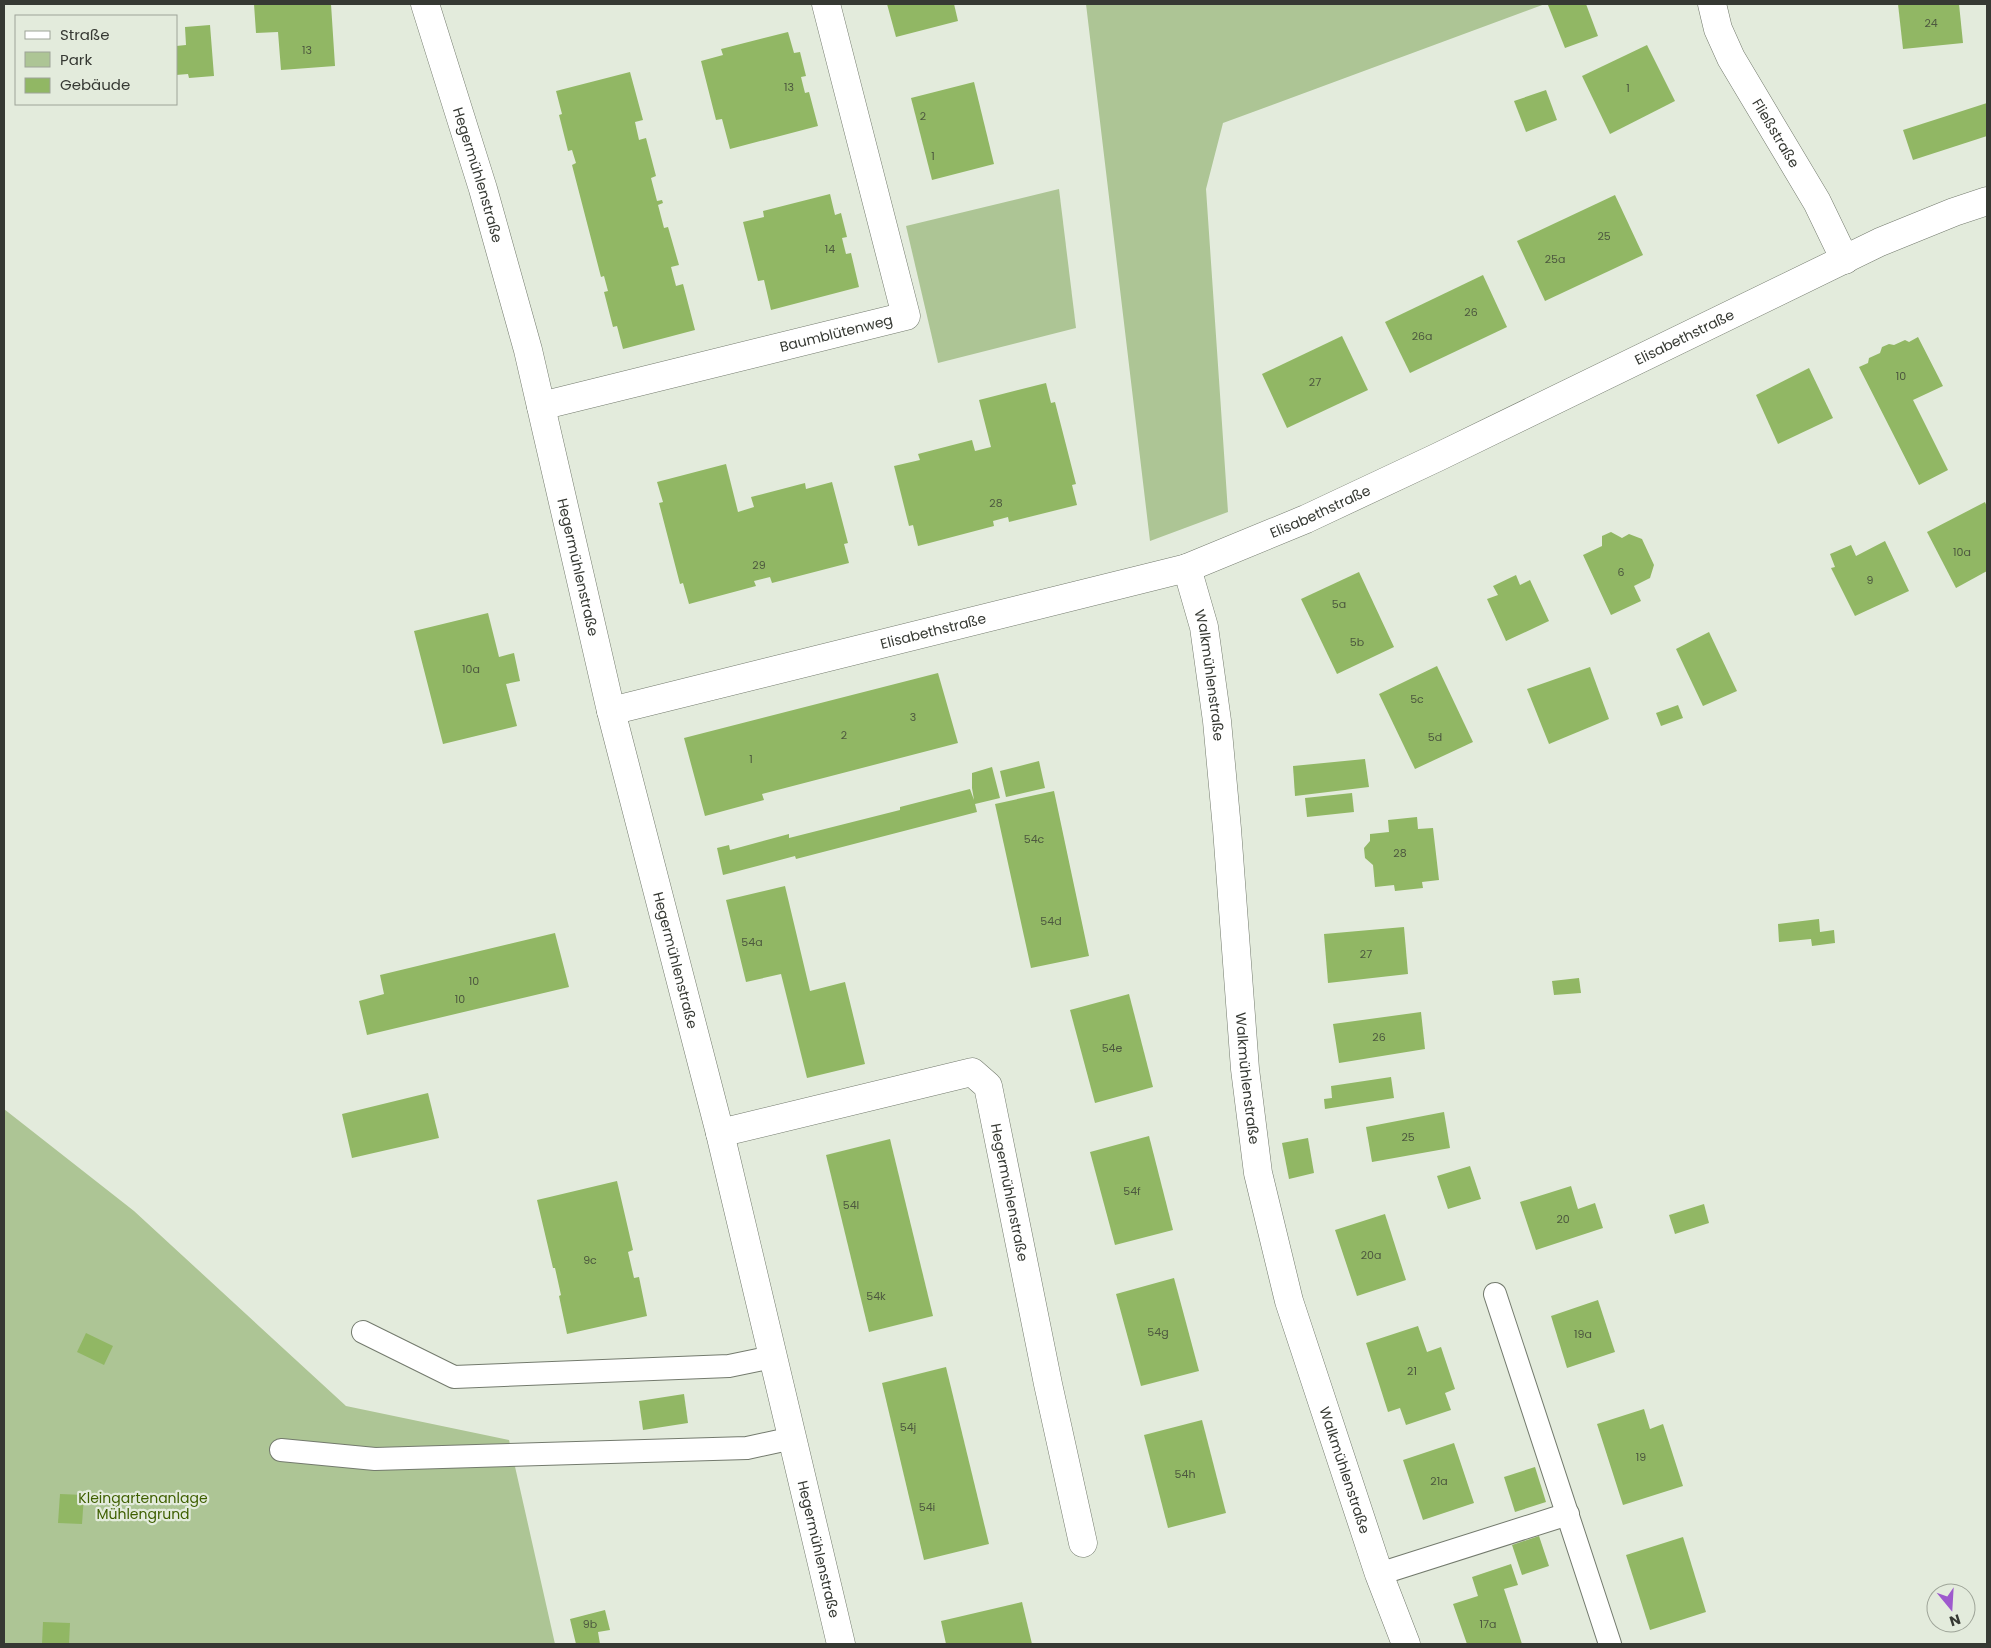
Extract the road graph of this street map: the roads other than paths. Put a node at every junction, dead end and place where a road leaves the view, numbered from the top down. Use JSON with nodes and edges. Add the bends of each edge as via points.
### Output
{"nodes":[{"id":1,"x":425,"y":4,"type":"edge"},
{"id":2,"x":826,"y":4,"type":"edge"},
{"id":3,"x":1712,"y":4,"type":"edge"},
{"id":4,"x":1987,"y":201,"type":"edge"},
{"id":5,"x":1845,"y":260,"type":"junction"},
{"id":6,"x":541,"y":406,"type":"junction"},
{"id":7,"x":1187,"y":568,"type":"junction"},
{"id":8,"x":611,"y":711,"type":"junction"},
{"id":9,"x":720,"y":1133,"type":"junction"},
{"id":10,"x":1495,"y":1294,"type":"dead end"},
{"id":11,"x":363,"y":1332,"type":"dead end"},
{"id":12,"x":773,"y":1357,"type":"junction"},
{"id":13,"x":793,"y":1438,"type":"junction"},
{"id":14,"x":281,"y":1450,"type":"dead end"},
{"id":15,"x":1568,"y":1514,"type":"junction"},
{"id":16,"x":1083,"y":1543,"type":"dead end"},
{"id":17,"x":1380,"y":1574,"type":"junction"},
{"id":18,"x":841,"y":1644,"type":"edge"},
{"id":19,"x":1406,"y":1644,"type":"edge"},
{"id":20,"x":1610,"y":1644,"type":"edge"}],
"edges":[{"from":1,"to":6,"type":"street","name":"Hegermühlenstraße","via":[[483,189]]},
{"from":2,"to":6,"type":"street","name":"Baumblütenweg","via":[[906,316]]},
{"from":3,"to":5,"type":"street","name":"Fließstraße","via":[[1718,29],[1731,58],[1817,202]]},
{"from":4,"to":5,"type":"street","name":"Elisabethstraße","via":[[1880,242]]},
{"from":5,"to":7,"type":"street","name":"Elisabethstraße","via":[[1438,458],[1306,519]]},
{"from":6,"to":8,"type":"street","name":"Hegermühlenstraße"},
{"from":7,"to":8,"type":"street","name":"Elisabethstraße"},
{"from":7,"to":17,"type":"street","name":"Walkmühlenstraße","via":[[1204,627],[1217,720],[1245,1069],[1258,1173],[1289,1301]]},
{"from":8,"to":9,"type":"street","name":"Hegermühlenstraße"},
{"from":9,"to":12,"type":"street","name":"Hegermühlenstraße"},
{"from":9,"to":16,"type":"street","name":"Hegermühlenstraße","via":[[972,1072],[988,1086]]},
{"from":10,"to":15,"type":"lane"},
{"from":11,"to":12,"type":"lane","via":[[454,1377],[729,1366]]},
{"from":12,"to":13,"type":"street","name":"Hegermühlenstraße"},
{"from":13,"to":14,"type":"lane","via":[[747,1448],[375,1459]]},
{"from":13,"to":18,"type":"street","name":"Hegermühlenstraße"},
{"from":15,"to":17,"type":"lane"},
{"from":15,"to":20,"type":"lane"},
{"from":17,"to":19,"type":"street","name":"Walkmühlenstraße"}]}
